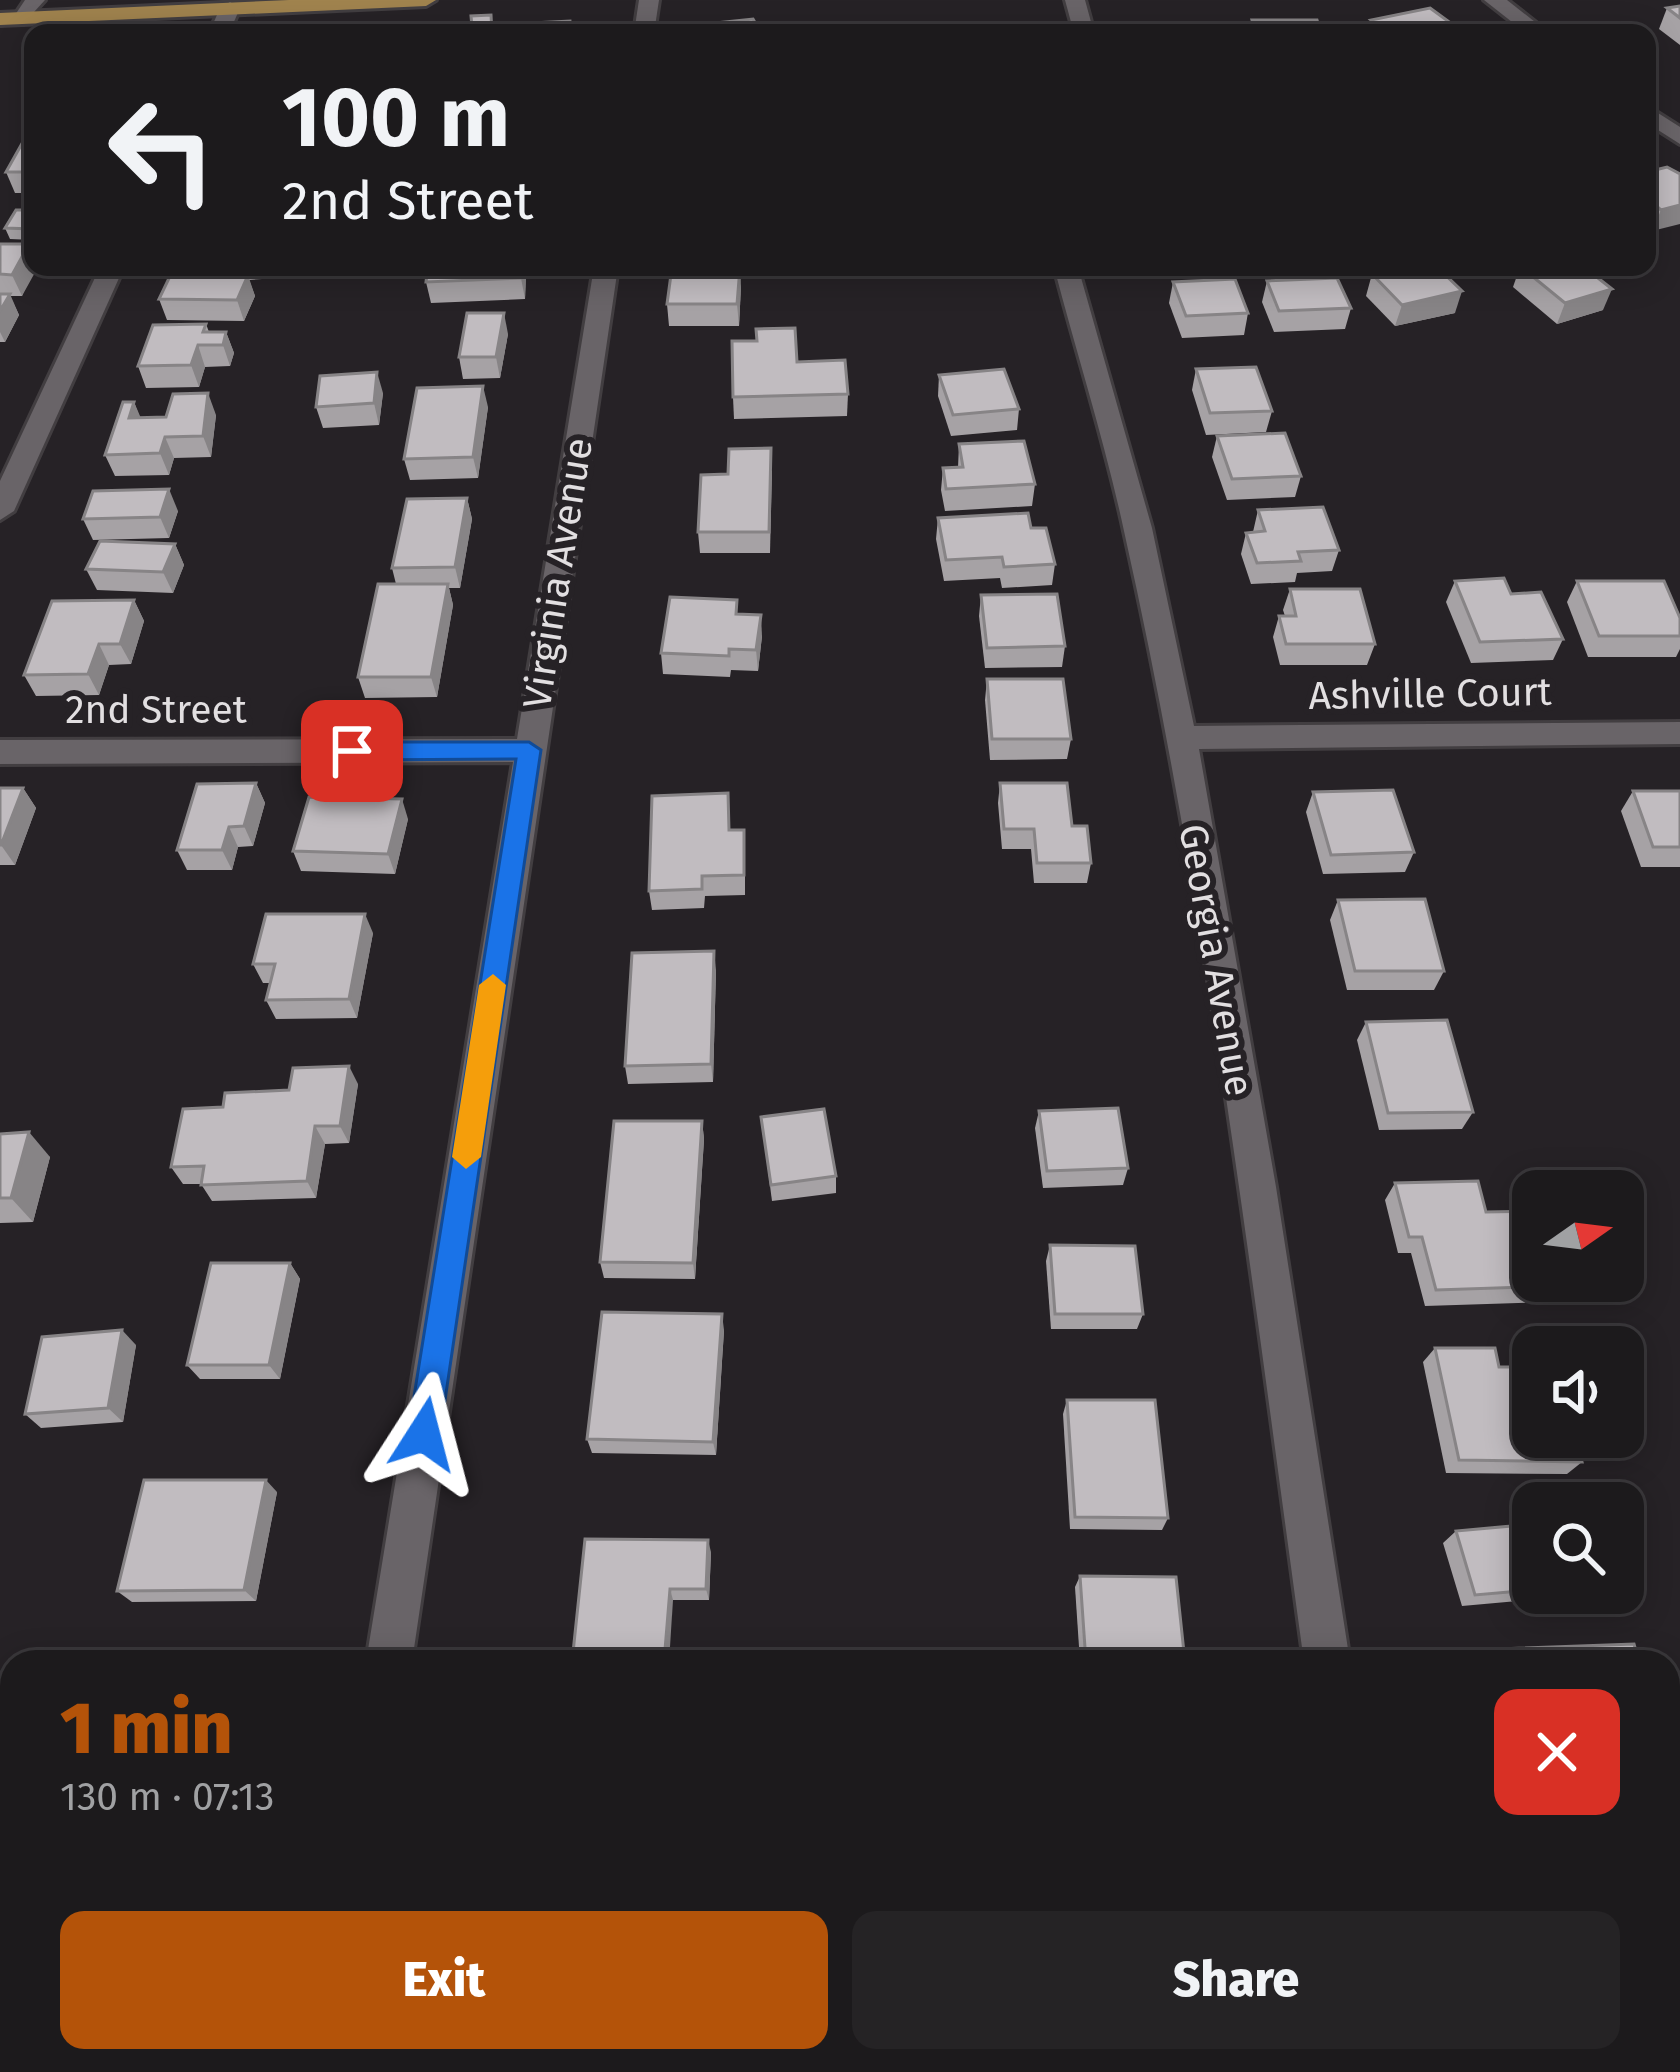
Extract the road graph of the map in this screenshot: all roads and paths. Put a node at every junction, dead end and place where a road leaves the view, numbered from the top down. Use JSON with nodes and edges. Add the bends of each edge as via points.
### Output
{"nodes":[{"id":1,"x":426,"y":0,"type":"edge"},
{"id":2,"x":1494,"y":0,"type":"edge"},
{"id":3,"x":230,"y":8,"type":"junction"},
{"id":4,"x":29,"y":9,"type":"edge"},
{"id":5,"x":0,"y":19,"type":"edge"},
{"id":6,"x":223,"y":24,"type":"edge"},
{"id":7,"x":1527,"y":24,"type":"edge"},
{"id":8,"x":108,"y":276,"type":"edge"},
{"id":9,"x":605,"y":276,"type":"edge"},
{"id":10,"x":1068,"y":276,"type":"edge"},
{"id":11,"x":0,"y":511,"type":"edge"},
{"id":12,"x":1680,"y":733,"type":"edge"},
{"id":13,"x":1181,"y":737,"type":"junction"},
{"id":14,"x":529,"y":750,"type":"junction"},
{"id":15,"x":0,"y":752,"type":"edge"},
{"id":16,"x":391,"y":1650,"type":"edge"},
{"id":17,"x":1325,"y":1650,"type":"edge"}],
"edges":[{"from":1,"to":3,"type":"main road"},
{"from":2,"to":7,"type":"street"},
{"from":3,"to":4,"type":"main road"},
{"from":3,"to":6,"type":"street"},
{"from":4,"to":5,"type":"main road"},
{"from":8,"to":11,"type":"street"},
{"from":9,"to":14,"type":"street","name":"Virginia Avenue"},
{"from":10,"to":13,"type":"street","name":"Georgia Avenue","via":[[1138,528]]},
{"from":12,"to":13,"type":"street","name":"Ashville Court"},
{"from":13,"to":17,"type":"street","name":"Georgia Avenue"},
{"from":14,"to":15,"type":"street","name":"2nd Street"},
{"from":14,"to":16,"type":"street","name":"Virginia Avenue"}]}
